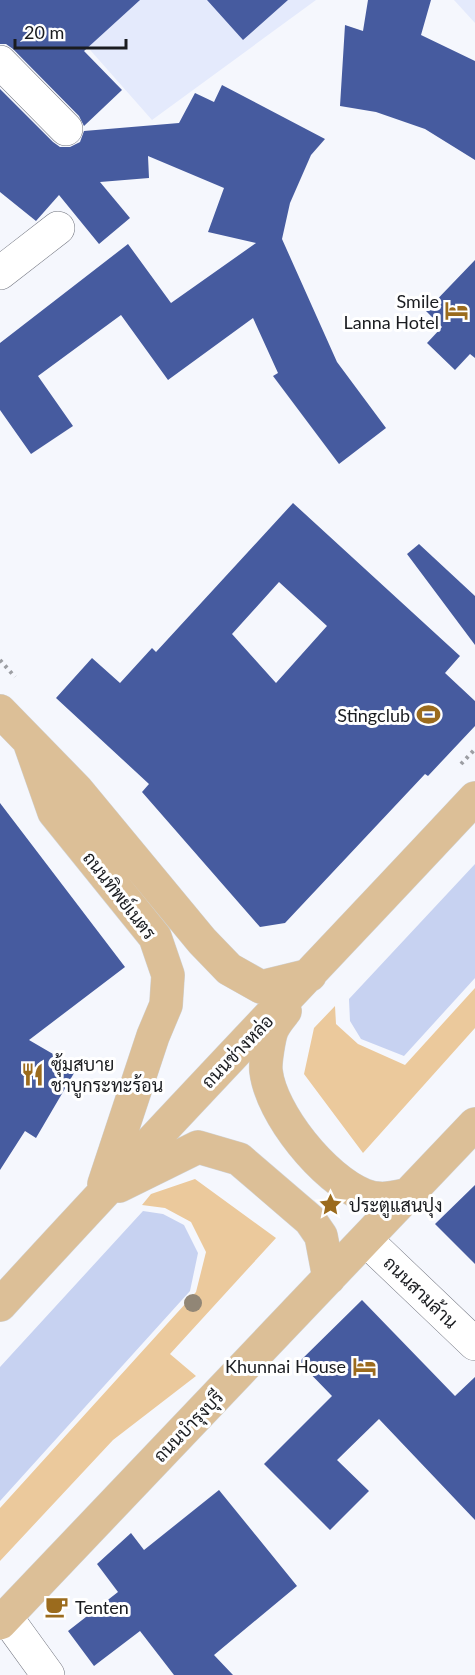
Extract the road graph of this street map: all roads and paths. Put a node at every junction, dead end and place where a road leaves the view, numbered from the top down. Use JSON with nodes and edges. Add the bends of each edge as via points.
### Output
{"nodes":[{"id":1,"x":0,"y":62,"type":"edge"},
{"id":2,"x":66,"y":129,"type":"dead end"},
{"id":3,"x":58,"y":228,"type":"dead end"},
{"id":4,"x":0,"y":273,"type":"edge"},
{"id":5,"x":0,"y":660,"type":"edge"},
{"id":6,"x":21,"y":684,"type":"dead end"},
{"id":7,"x":0,"y":711,"type":"edge"},
{"id":8,"x":29,"y":741,"type":"junction"},
{"id":9,"x":475,"y":749,"type":"edge"},
{"id":10,"x":459,"y":766,"type":"dead end"},
{"id":11,"x":475,"y":798,"type":"edge"},
{"id":12,"x":310,"y":975,"type":"junction"},
{"id":13,"x":475,"y":1124,"type":"edge"},
{"id":14,"x":101,"y":1194,"type":"junction"},
{"id":15,"x":409,"y":1194,"type":"junction"},
{"id":16,"x":366,"y":1240,"type":"junction"},
{"id":17,"x":329,"y":1278,"type":"junction"},
{"id":18,"x":0,"y":1305,"type":"edge"},
{"id":19,"x":475,"y":1344,"type":"edge"},
{"id":20,"x":3,"y":1620,"type":"edge"},
{"id":21,"x":48,"y":1675,"type":"edge"}],
"edges":[{"from":1,"to":2,"type":"street"},
{"from":3,"to":4,"type":"street"},
{"from":5,"to":6,"type":"path"},
{"from":7,"to":8,"type":"main road","name":"ถนนทิพย์เนตร"},
{"from":8,"to":12,"type":"main road","name":"ถนนทิพย์เนตร","via":[[77,790],[229,969],[261,987]]},
{"from":8,"to":14,"type":"main road","name":"ถนนทิพย์เนตร","via":[[54,812],[155,937],[168,975],[166,1005]]},
{"from":9,"to":10,"type":"path"},
{"from":11,"to":12,"type":"main road","name":"ถนนช่างหล่อ"},
{"from":12,"to":14,"type":"main road","name":"ถนนช่างหล่อ"},
{"from":12,"to":15,"type":"main road","via":[[272,1029],[266,1070],[278,1107],[300,1142],[342,1184],[365,1196],[387,1199]]},
{"from":13,"to":15,"type":"main road","name":"ถนนบำรุงบุรี"},
{"from":14,"to":17,"type":"main road","via":[[198,1147],[239,1159],[310,1220],[321,1236]]},
{"from":14,"to":18,"type":"main road","name":"ถนนช่างหล่อ"},
{"from":15,"to":16,"type":"main road","name":"ถนนบำรุงบุรี"},
{"from":16,"to":17,"type":"main road","name":"ถนนบำรุงบุรี"},
{"from":16,"to":19,"type":"street","name":"ถนนสามล้าน"},
{"from":17,"to":20,"type":"main road","name":"ถนนบำรุงบุรี"},
{"from":20,"to":21,"type":"street"}]}
